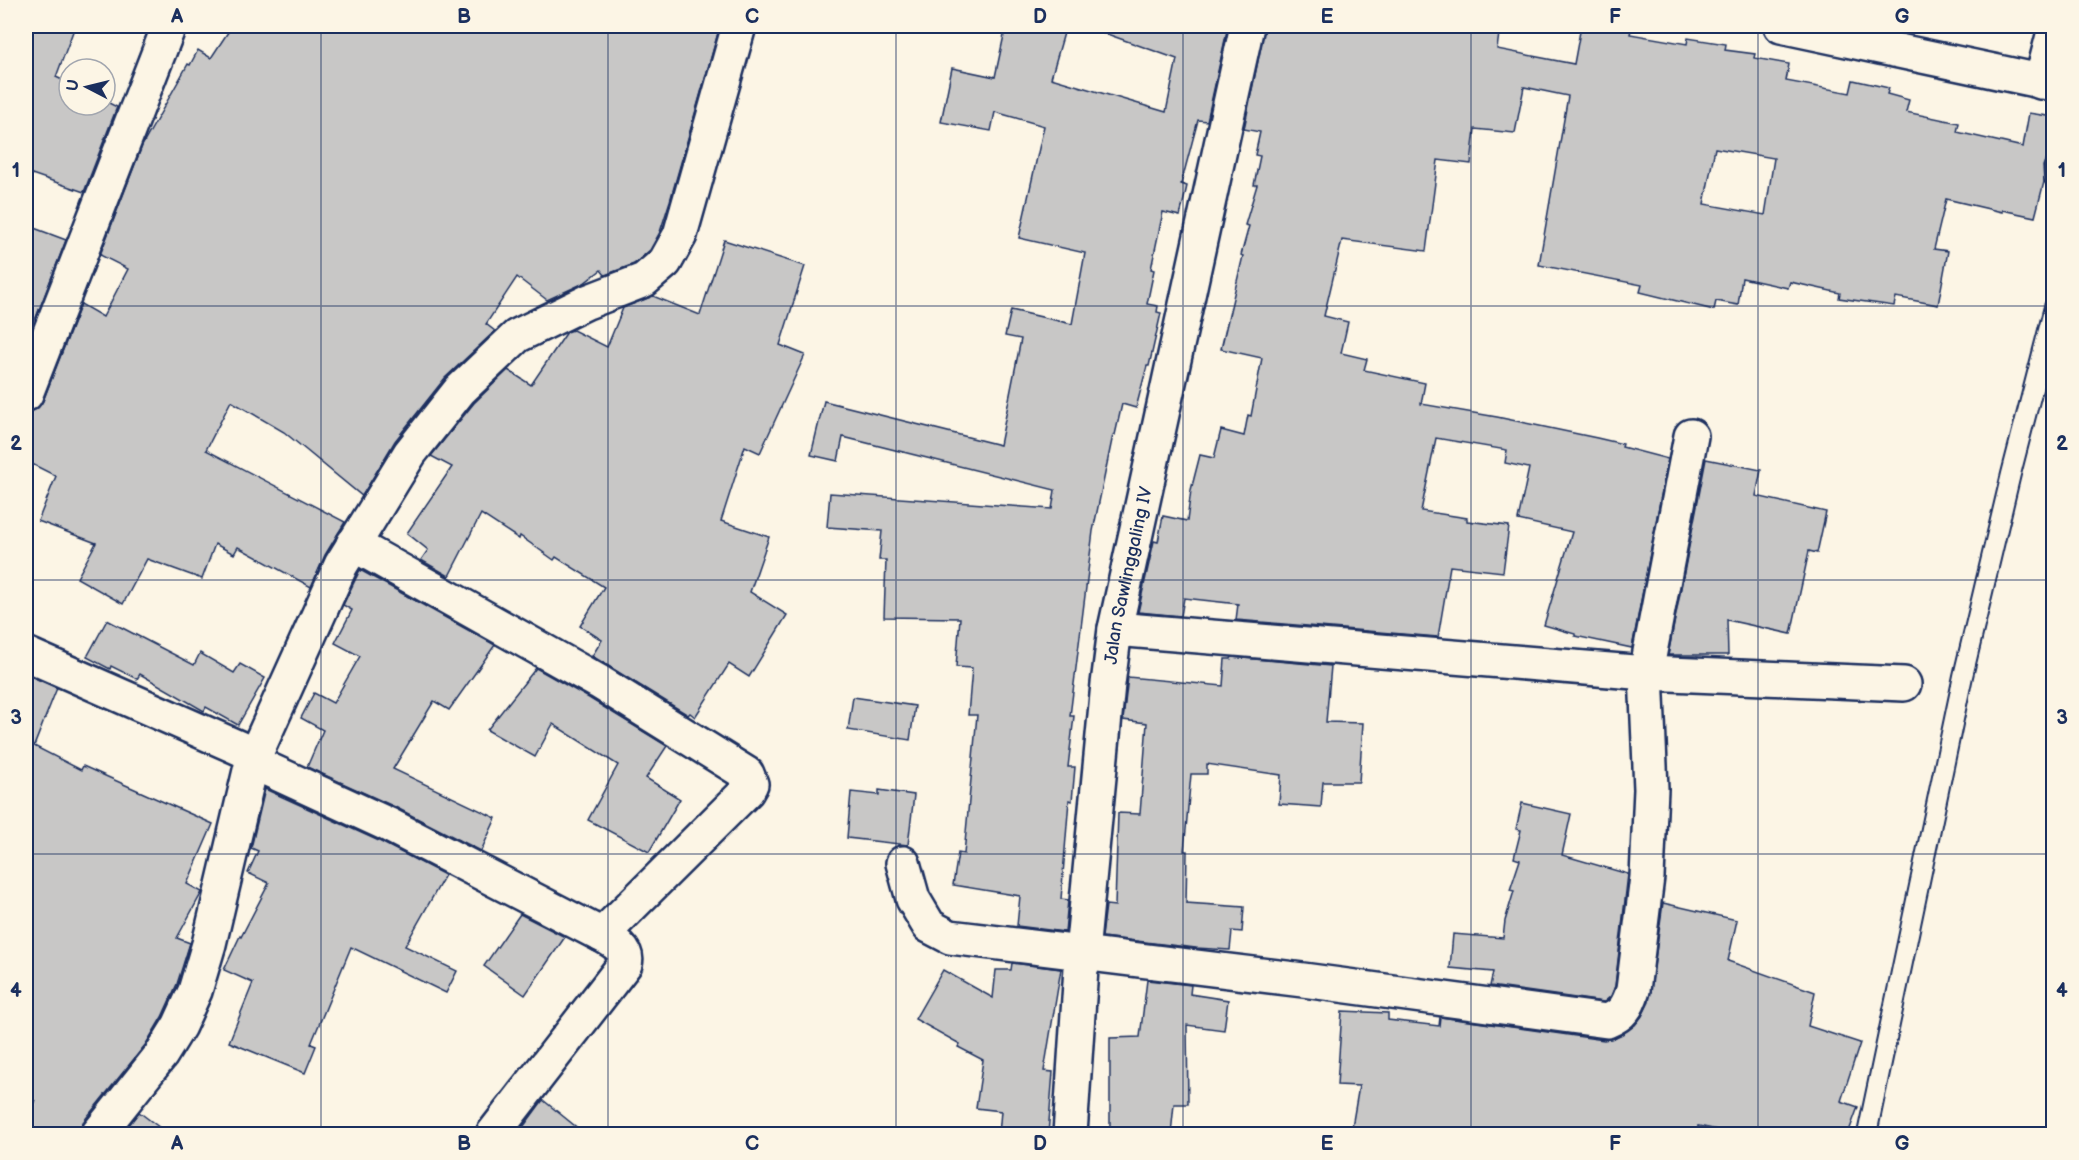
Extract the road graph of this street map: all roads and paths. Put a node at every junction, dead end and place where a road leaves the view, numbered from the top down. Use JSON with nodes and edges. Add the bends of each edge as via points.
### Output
{"nodes":[{"id":1,"x":169,"y":26,"type":"edge"},
{"id":2,"x":739,"y":26,"type":"edge"},
{"id":3,"x":1247,"y":26,"type":"edge"},
{"id":4,"x":1781,"y":26,"type":"edge"},
{"id":5,"x":2054,"y":32,"type":"edge"},
{"id":6,"x":2047,"y":83,"type":"edge"},
{"id":7,"x":2054,"y":167,"type":"edge"},
{"id":8,"x":2054,"y":178,"type":"edge"},
{"id":9,"x":2054,"y":307,"type":"edge"},
{"id":10,"x":26,"y":394,"type":"edge"},
{"id":11,"x":1691,"y":436,"type":"dead end"},
{"id":12,"x":353,"y":544,"type":"junction"},
{"id":13,"x":1115,"y":629,"type":"junction"},
{"id":14,"x":26,"y":654,"type":"edge"},
{"id":15,"x":1646,"y":673,"type":"junction"},
{"id":16,"x":1904,"y":684,"type":"dead end"},
{"id":17,"x":253,"y":759,"type":"junction"},
{"id":18,"x":903,"y":863,"type":"dead end"},
{"id":19,"x":612,"y":942,"type":"junction"},
{"id":20,"x":1082,"y":953,"type":"junction"},
{"id":21,"x":98,"y":1134,"type":"edge"},
{"id":22,"x":493,"y":1134,"type":"edge"},
{"id":23,"x":1070,"y":1134,"type":"edge"},
{"id":24,"x":1867,"y":1134,"type":"edge"}],
"edges":[{"from":1,"to":10,"type":"street"},
{"from":2,"to":12,"type":"street","via":[[680,235],[665,262],[644,280],[517,336],[460,390],[417,444]]},
{"from":3,"to":13,"type":"street","name":"Jalan Sawlinggaling IV"},
{"from":4,"to":6,"type":"street"},
{"from":5,"to":6,"type":"street"},
{"from":7,"to":8,"type":"lane"},
{"from":9,"to":24,"type":"lane","via":[[1963,676]]},
{"from":11,"to":15,"type":"street"},
{"from":12,"to":17,"type":"street"},
{"from":12,"to":19,"type":"street","via":[[600,682],[750,778],[747,791]]},
{"from":13,"to":15,"type":"street"},
{"from":13,"to":20,"type":"street","name":"Jalan Sawlinggaling IV"},
{"from":14,"to":17,"type":"street"},
{"from":15,"to":16,"type":"street"},
{"from":15,"to":20,"type":"street","via":[[1651,789],[1647,877],[1633,990],[1619,1016],[1607,1021]]},
{"from":17,"to":19,"type":"street"},
{"from":17,"to":21,"type":"street","via":[[195,991],[161,1055]]},
{"from":18,"to":20,"type":"street","via":[[913,898],[929,926],[950,937]]},
{"from":19,"to":22,"type":"street","via":[[627,958],[625,964]]},
{"from":20,"to":23,"type":"street","name":"Jalan Sawlinggaling IV"}]}
